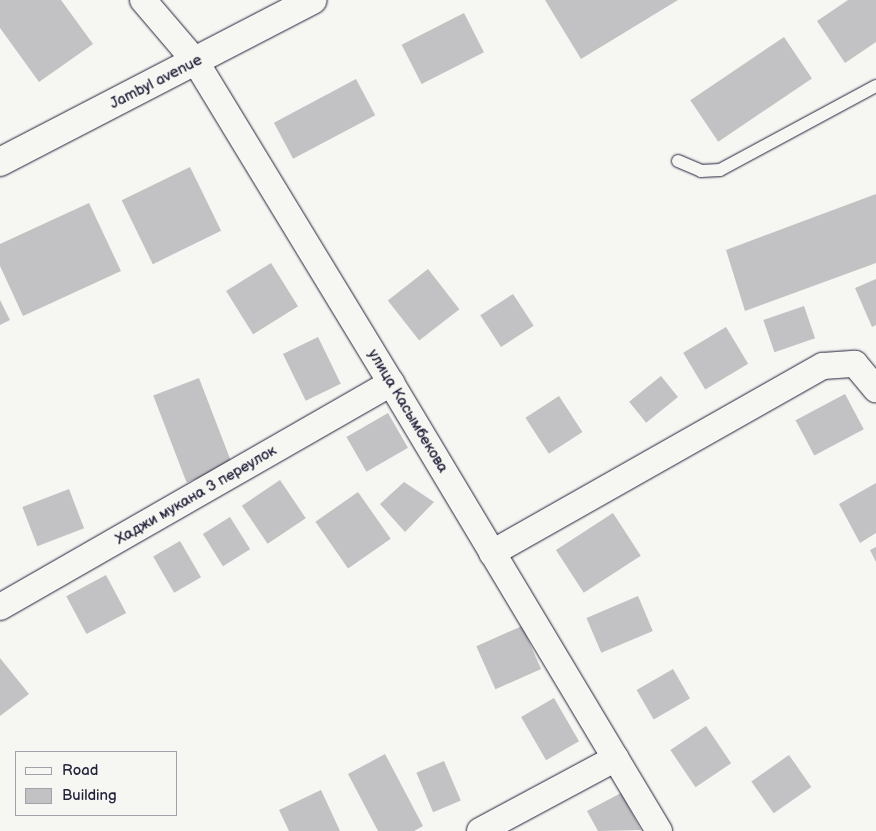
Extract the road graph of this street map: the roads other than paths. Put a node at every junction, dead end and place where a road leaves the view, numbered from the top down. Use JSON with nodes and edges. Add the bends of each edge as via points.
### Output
{"nodes":[{"id":1,"x":143,"y":0,"type":"edge"},
{"id":2,"x":312,"y":0,"type":"edge"},
{"id":3,"x":196,"y":62,"type":"junction"},
{"id":4,"x":876,"y":86,"type":"edge"},
{"id":5,"x":678,"y":161,"type":"dead end"},
{"id":6,"x":0,"y":162,"type":"edge"},
{"id":7,"x":391,"y":383,"type":"junction"},
{"id":8,"x":876,"y":389,"type":"edge"},
{"id":9,"x":492,"y":553,"type":"junction"},
{"id":10,"x":0,"y":607,"type":"edge"},
{"id":11,"x":616,"y":758,"type":"junction"},
{"id":12,"x":480,"y":831,"type":"edge"},
{"id":13,"x":659,"y":831,"type":"edge"}],
"edges":[{"from":1,"to":3,"type":"street","name":"улица Касымбекова"},
{"from":2,"to":3,"type":"main road","name":"Jambyl avenue"},
{"from":3,"to":6,"type":"main road","name":"Jambyl avenue"},
{"from":3,"to":7,"type":"street","name":"улица Касымбекова"},
{"from":4,"to":5,"type":"lane","via":[[720,170],[701,171]]},
{"from":7,"to":9,"type":"street","name":"улица Касымбекова"},
{"from":7,"to":10,"type":"street","name":"Хаджи мукана 3 переулок"},
{"from":8,"to":9,"type":"street","via":[[855,364],[823,366]]},
{"from":9,"to":11,"type":"street","name":"улица Касымбекова"},
{"from":11,"to":12,"type":"street"},
{"from":11,"to":13,"type":"street","name":"улица Касымбекова"}]}
